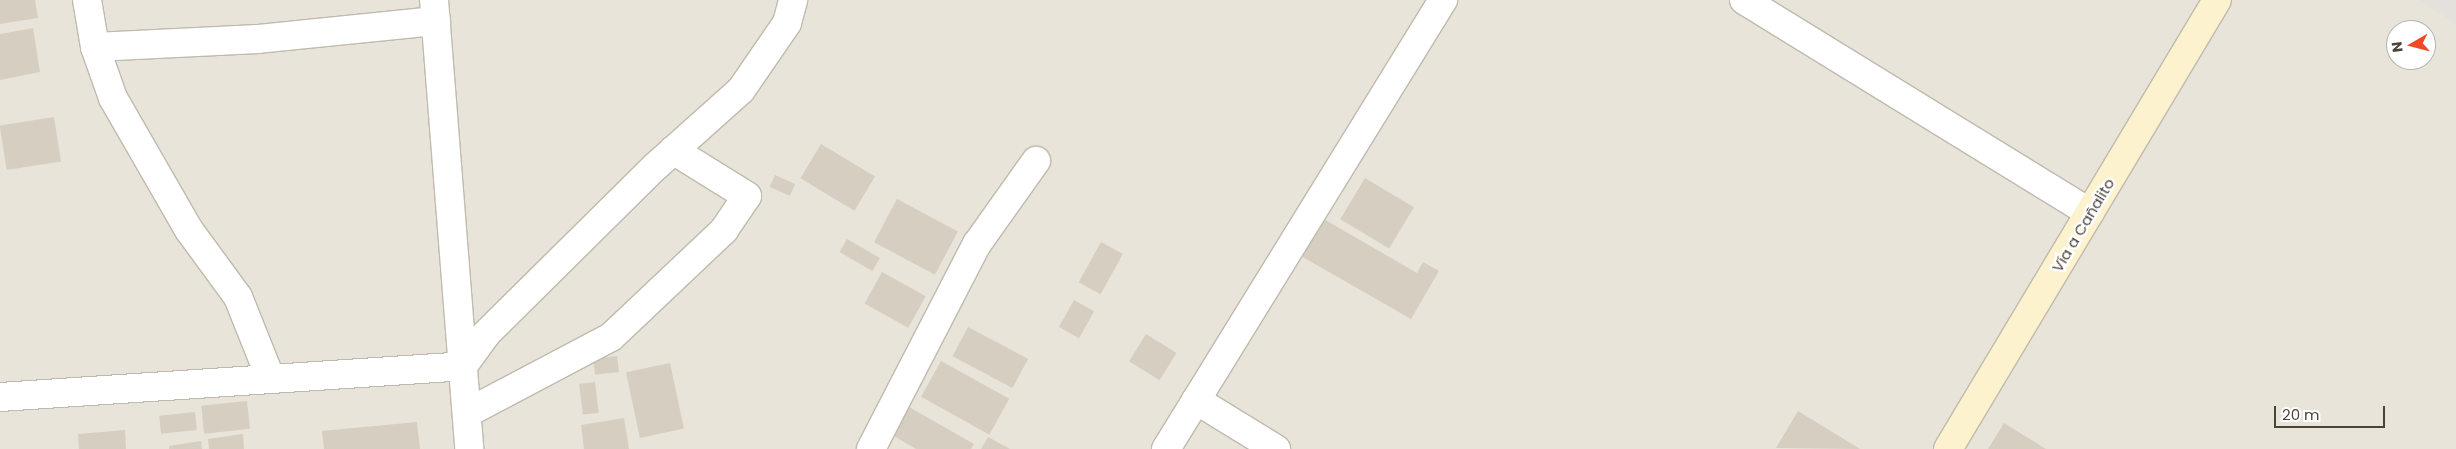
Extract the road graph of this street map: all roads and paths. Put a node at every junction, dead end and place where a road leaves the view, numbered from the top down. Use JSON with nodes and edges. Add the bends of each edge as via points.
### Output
{"nodes":[{"id":1,"x":87,"y":0,"type":"edge"},
{"id":2,"x":793,"y":0,"type":"edge"},
{"id":3,"x":1444,"y":0,"type":"edge"},
{"id":4,"x":1744,"y":0,"type":"edge"},
{"id":5,"x":2217,"y":0,"type":"edge"},
{"id":6,"x":435,"y":10,"type":"edge"},
{"id":7,"x":95,"y":46,"type":"junction"},
{"id":8,"x":674,"y":150,"type":"junction"},
{"id":9,"x":1036,"y":161,"type":"dead end"},
{"id":10,"x":2090,"y":213,"type":"junction"},
{"id":11,"x":464,"y":366,"type":"junction"},
{"id":12,"x":270,"y":377,"type":"junction"},
{"id":13,"x":0,"y":397,"type":"edge"},
{"id":14,"x":1196,"y":400,"type":"junction"},
{"id":15,"x":467,"y":414,"type":"junction"},
{"id":16,"x":469,"y":449,"type":"edge"},
{"id":17,"x":871,"y":449,"type":"edge"},
{"id":18,"x":1166,"y":449,"type":"edge"},
{"id":19,"x":1276,"y":449,"type":"edge"},
{"id":20,"x":1948,"y":449,"type":"edge"}],
"edges":[{"from":1,"to":7,"type":"street"},
{"from":2,"to":8,"type":"street","via":[[787,23],[741,90]]},
{"from":3,"to":14,"type":"street"},
{"from":4,"to":10,"type":"street"},
{"from":5,"to":10,"type":"main road","name":"Vía a Cañalito"},
{"from":6,"to":7,"type":"street","via":[[258,39]]},
{"from":6,"to":11,"type":"street"},
{"from":7,"to":12,"type":"street","via":[[113,98],[188,230],[238,297]]},
{"from":8,"to":11,"type":"street","via":[[486,334]]},
{"from":8,"to":15,"type":"street","via":[[747,196],[724,230],[611,337]]},
{"from":9,"to":17,"type":"street","via":[[977,244]]},
{"from":10,"to":20,"type":"main road","name":"Vía a Cañalito"},
{"from":11,"to":12,"type":"street"},
{"from":11,"to":15,"type":"street"},
{"from":12,"to":13,"type":"street"},
{"from":14,"to":18,"type":"street"},
{"from":14,"to":19,"type":"street"},
{"from":15,"to":16,"type":"street"}]}
